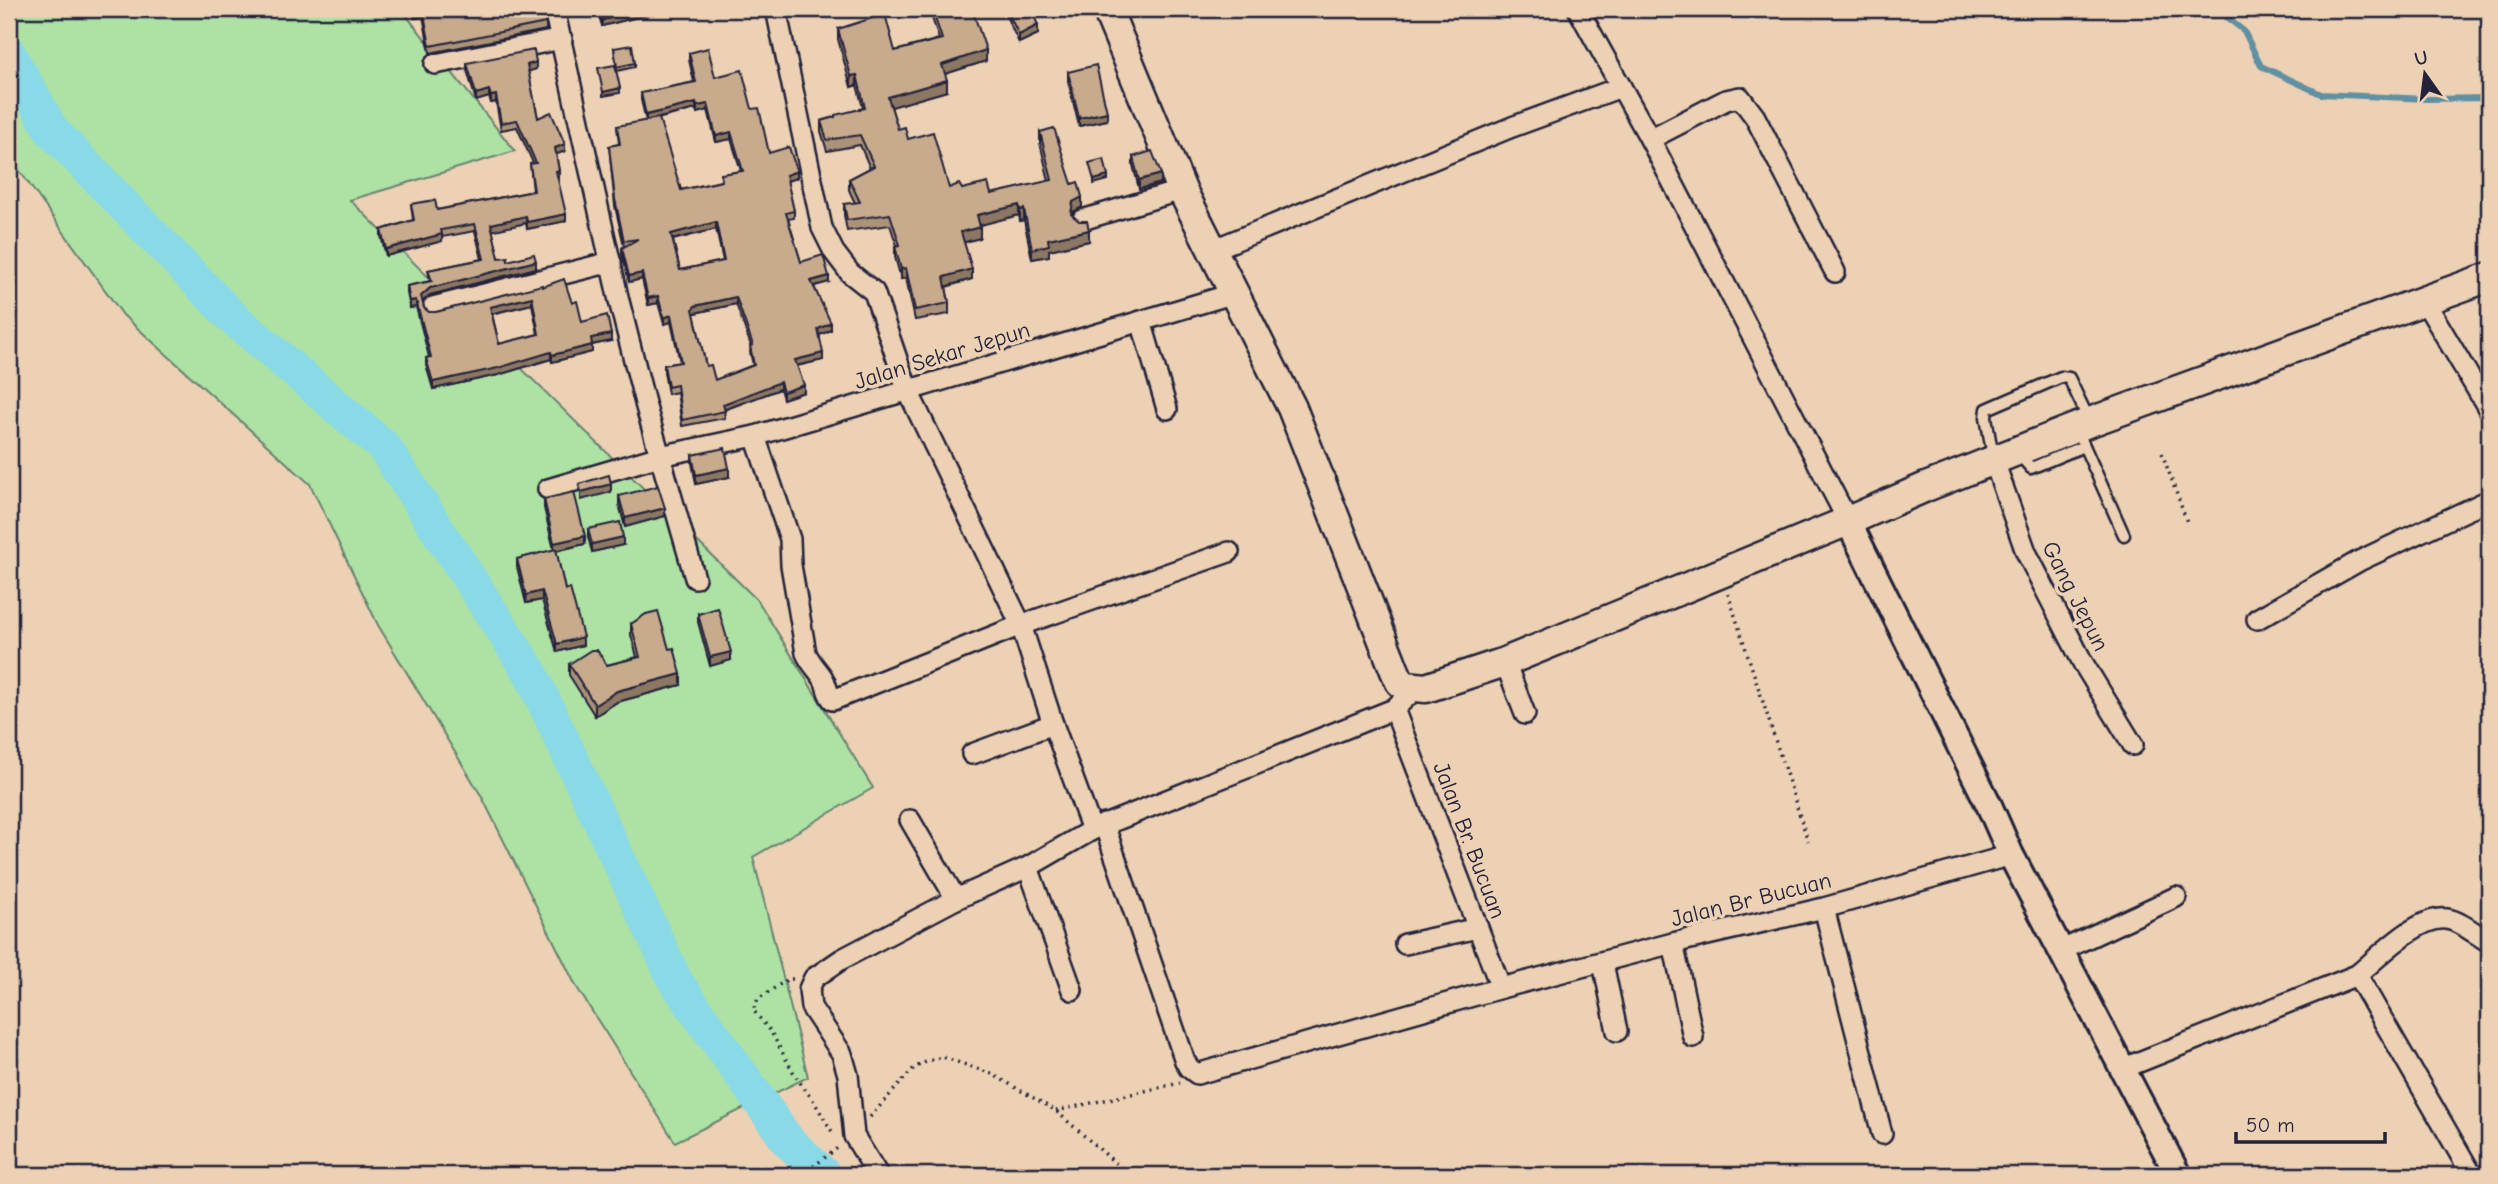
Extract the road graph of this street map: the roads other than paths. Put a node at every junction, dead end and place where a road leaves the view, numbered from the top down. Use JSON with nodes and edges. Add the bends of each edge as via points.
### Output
{"nodes":[{"id":1,"x":554,"y":9,"type":"edge"},
{"id":2,"x":776,"y":9,"type":"edge"},
{"id":3,"x":1107,"y":9,"type":"edge"},
{"id":4,"x":1578,"y":9,"type":"edge"},
{"id":5,"x":562,"y":39,"type":"junction"},
{"id":6,"x":435,"y":64,"type":"dead end"},
{"id":7,"x":1621,"y":87,"type":"junction"},
{"id":8,"x":1650,"y":139,"type":"junction"},
{"id":9,"x":1182,"y":190,"type":"junction"},
{"id":10,"x":1082,"y":220,"type":"edge"},
{"id":11,"x":1212,"y":250,"type":"junction"},
{"id":12,"x":611,"y":262,"type":"junction"},
{"id":13,"x":1835,"y":272,"type":"dead end"},
{"id":14,"x":2489,"y":277,"type":"edge"},
{"id":15,"x":1235,"y":293,"type":"junction"},
{"id":16,"x":2424,"y":300,"type":"junction"},
{"id":17,"x":433,"y":307,"type":"dead end"},
{"id":18,"x":1141,"y":321,"type":"junction"},
{"id":19,"x":908,"y":391,"type":"junction"},
{"id":20,"x":1167,"y":409,"type":"dead end"},
{"id":21,"x":2489,"y":410,"type":"edge"},
{"id":22,"x":2084,"y":432,"type":"junction"},
{"id":23,"x":755,"y":436,"type":"junction"},
{"id":24,"x":660,"y":456,"type":"junction"},
{"id":25,"x":2006,"y":456,"type":"junction"},
{"id":26,"x":548,"y":489,"type":"dead end"},
{"id":27,"x":2489,"y":500,"type":"edge"},
{"id":28,"x":1847,"y":522,"type":"junction"},
{"id":29,"x":2124,"y":535,"type":"dead end"},
{"id":30,"x":1229,"y":552,"type":"dead end"},
{"id":31,"x":695,"y":578,"type":"dead end"},
{"id":32,"x":2258,"y":620,"type":"dead end"},
{"id":33,"x":1021,"y":625,"type":"junction"},
{"id":34,"x":1505,"y":662,"type":"junction"},
{"id":35,"x":1415,"y":688,"type":"junction"},
{"id":36,"x":1394,"y":709,"type":"junction"},
{"id":37,"x":1525,"y":714,"type":"dead end"},
{"id":38,"x":1053,"y":724,"type":"junction"},
{"id":39,"x":2133,"y":746,"type":"dead end"},
{"id":40,"x":972,"y":754,"type":"dead end"},
{"id":41,"x":910,"y":820,"type":"dead end"},
{"id":42,"x":1098,"y":827,"type":"junction"},
{"id":43,"x":2011,"y":855,"type":"junction"},
{"id":44,"x":1028,"y":867,"type":"junction"},
{"id":45,"x":2176,"y":897,"type":"dead end"},
{"id":46,"x":956,"y":899,"type":"junction"},
{"id":47,"x":1824,"y":908,"type":"junction"},
{"id":48,"x":1478,"y":928,"type":"junction"},
{"id":49,"x":2489,"y":942,"type":"edge"},
{"id":50,"x":1673,"y":943,"type":"junction"},
{"id":51,"x":1405,"y":944,"type":"dead end"},
{"id":52,"x":2062,"y":950,"type":"junction"},
{"id":53,"x":1603,"y":963,"type":"junction"},
{"id":54,"x":2357,"y":975,"type":"junction"},
{"id":55,"x":1501,"y":988,"type":"junction"},
{"id":56,"x":1072,"y":990,"type":"dead end"},
{"id":57,"x":1617,"y":1031,"type":"dead end"},
{"id":58,"x":1693,"y":1037,"type":"dead end"},
{"id":59,"x":2123,"y":1068,"type":"junction"},
{"id":60,"x":1882,"y":1134,"type":"dead end"},
{"id":61,"x":878,"y":1175,"type":"edge"},
{"id":62,"x":2178,"y":1175,"type":"edge"},
{"id":63,"x":2472,"y":1175,"type":"edge"}],
"edges":[{"from":1,"to":5,"type":"street"},
{"from":2,"to":19,"type":"street","via":[[822,228],[850,272],[874,292]]},
{"from":3,"to":9,"type":"main road"},
{"from":4,"to":7,"type":"street"},
{"from":5,"to":6,"type":"street"},
{"from":5,"to":12,"type":"street"},
{"from":7,"to":8,"type":"street"},
{"from":7,"to":11,"type":"street"},
{"from":8,"to":13,"type":"street","via":[[1740,97],[1755,117]]},
{"from":8,"to":28,"type":"street"},
{"from":9,"to":10,"type":"street"},
{"from":9,"to":11,"type":"main road"},
{"from":11,"to":15,"type":"main road"},
{"from":12,"to":17,"type":"street"},
{"from":12,"to":24,"type":"street"},
{"from":14,"to":16,"type":"main road"},
{"from":15,"to":18,"type":"street","name":"Jalan Sekar Jepun"},
{"from":15,"to":35,"type":"main road","via":[[1292,408],[1400,682]]},
{"from":16,"to":21,"type":"street"},
{"from":16,"to":22,"type":"main road"},
{"from":18,"to":19,"type":"street","name":"Jalan Sekar Jepun"},
{"from":18,"to":20,"type":"street"},
{"from":19,"to":23,"type":"street","name":"Jalan Sekar Jepun"},
{"from":19,"to":33,"type":"street"},
{"from":22,"to":25,"type":"main road"},
{"from":22,"to":25,"type":"lane","via":[[2069,378],[2061,377],[1987,409],[1986,417]]},
{"from":22,"to":29,"type":"lane"},
{"from":23,"to":24,"type":"street","name":"Jalan Sekar Jepun"},
{"from":23,"to":33,"type":"street","via":[[790,539],[806,653],[823,678],[829,698],[840,698]]},
{"from":24,"to":26,"type":"street","name":"Jalan Sekar Jepun"},
{"from":24,"to":31,"type":"street"},
{"from":25,"to":28,"type":"main road"},
{"from":25,"to":39,"type":"street","name":"Gang Jepun","via":[[2025,552]]},
{"from":27,"to":32,"type":"street","via":[[2359,561]]},
{"from":28,"to":34,"type":"main road"},
{"from":28,"to":43,"type":"street"},
{"from":30,"to":33,"type":"street"},
{"from":33,"to":38,"type":"street"},
{"from":34,"to":35,"type":"main road","via":[[1439,685]]},
{"from":34,"to":37,"type":"street"},
{"from":35,"to":36,"type":"street"},
{"from":36,"to":42,"type":"street"},
{"from":36,"to":48,"type":"street","name":"Jalan Br. Bucuan"},
{"from":38,"to":40,"type":"street"},
{"from":38,"to":42,"type":"street"},
{"from":41,"to":46,"type":"street"},
{"from":42,"to":44,"type":"street"},
{"from":42,"to":55,"type":"street","name":"Jalan Br Bucuan","via":[[1185,1061],[1197,1074]]},
{"from":43,"to":47,"type":"street","name":"Jalan Br Bucuan"},
{"from":43,"to":52,"type":"street"},
{"from":44,"to":46,"type":"street"},
{"from":44,"to":56,"type":"street"},
{"from":45,"to":52,"type":"street"},
{"from":46,"to":61,"type":"street","via":[[842,959],[814,978],[809,989],[811,1007],[842,1054],[854,1136]]},
{"from":47,"to":50,"type":"street","name":"Jalan Br Bucuan"},
{"from":47,"to":60,"type":"street"},
{"from":48,"to":51,"type":"street"},
{"from":48,"to":55,"type":"street","name":"Jalan Br. Bucuan"},
{"from":49,"to":54,"type":"street","via":[[2449,919],[2438,919],[2418,925]]},
{"from":50,"to":53,"type":"street","name":"Jalan Br Bucuan"},
{"from":50,"to":58,"type":"street"},
{"from":52,"to":59,"type":"street"},
{"from":53,"to":55,"type":"street","name":"Jalan Br Bucuan"},
{"from":53,"to":57,"type":"street"},
{"from":54,"to":59,"type":"street"},
{"from":54,"to":63,"type":"street"},
{"from":59,"to":62,"type":"street"}]}
